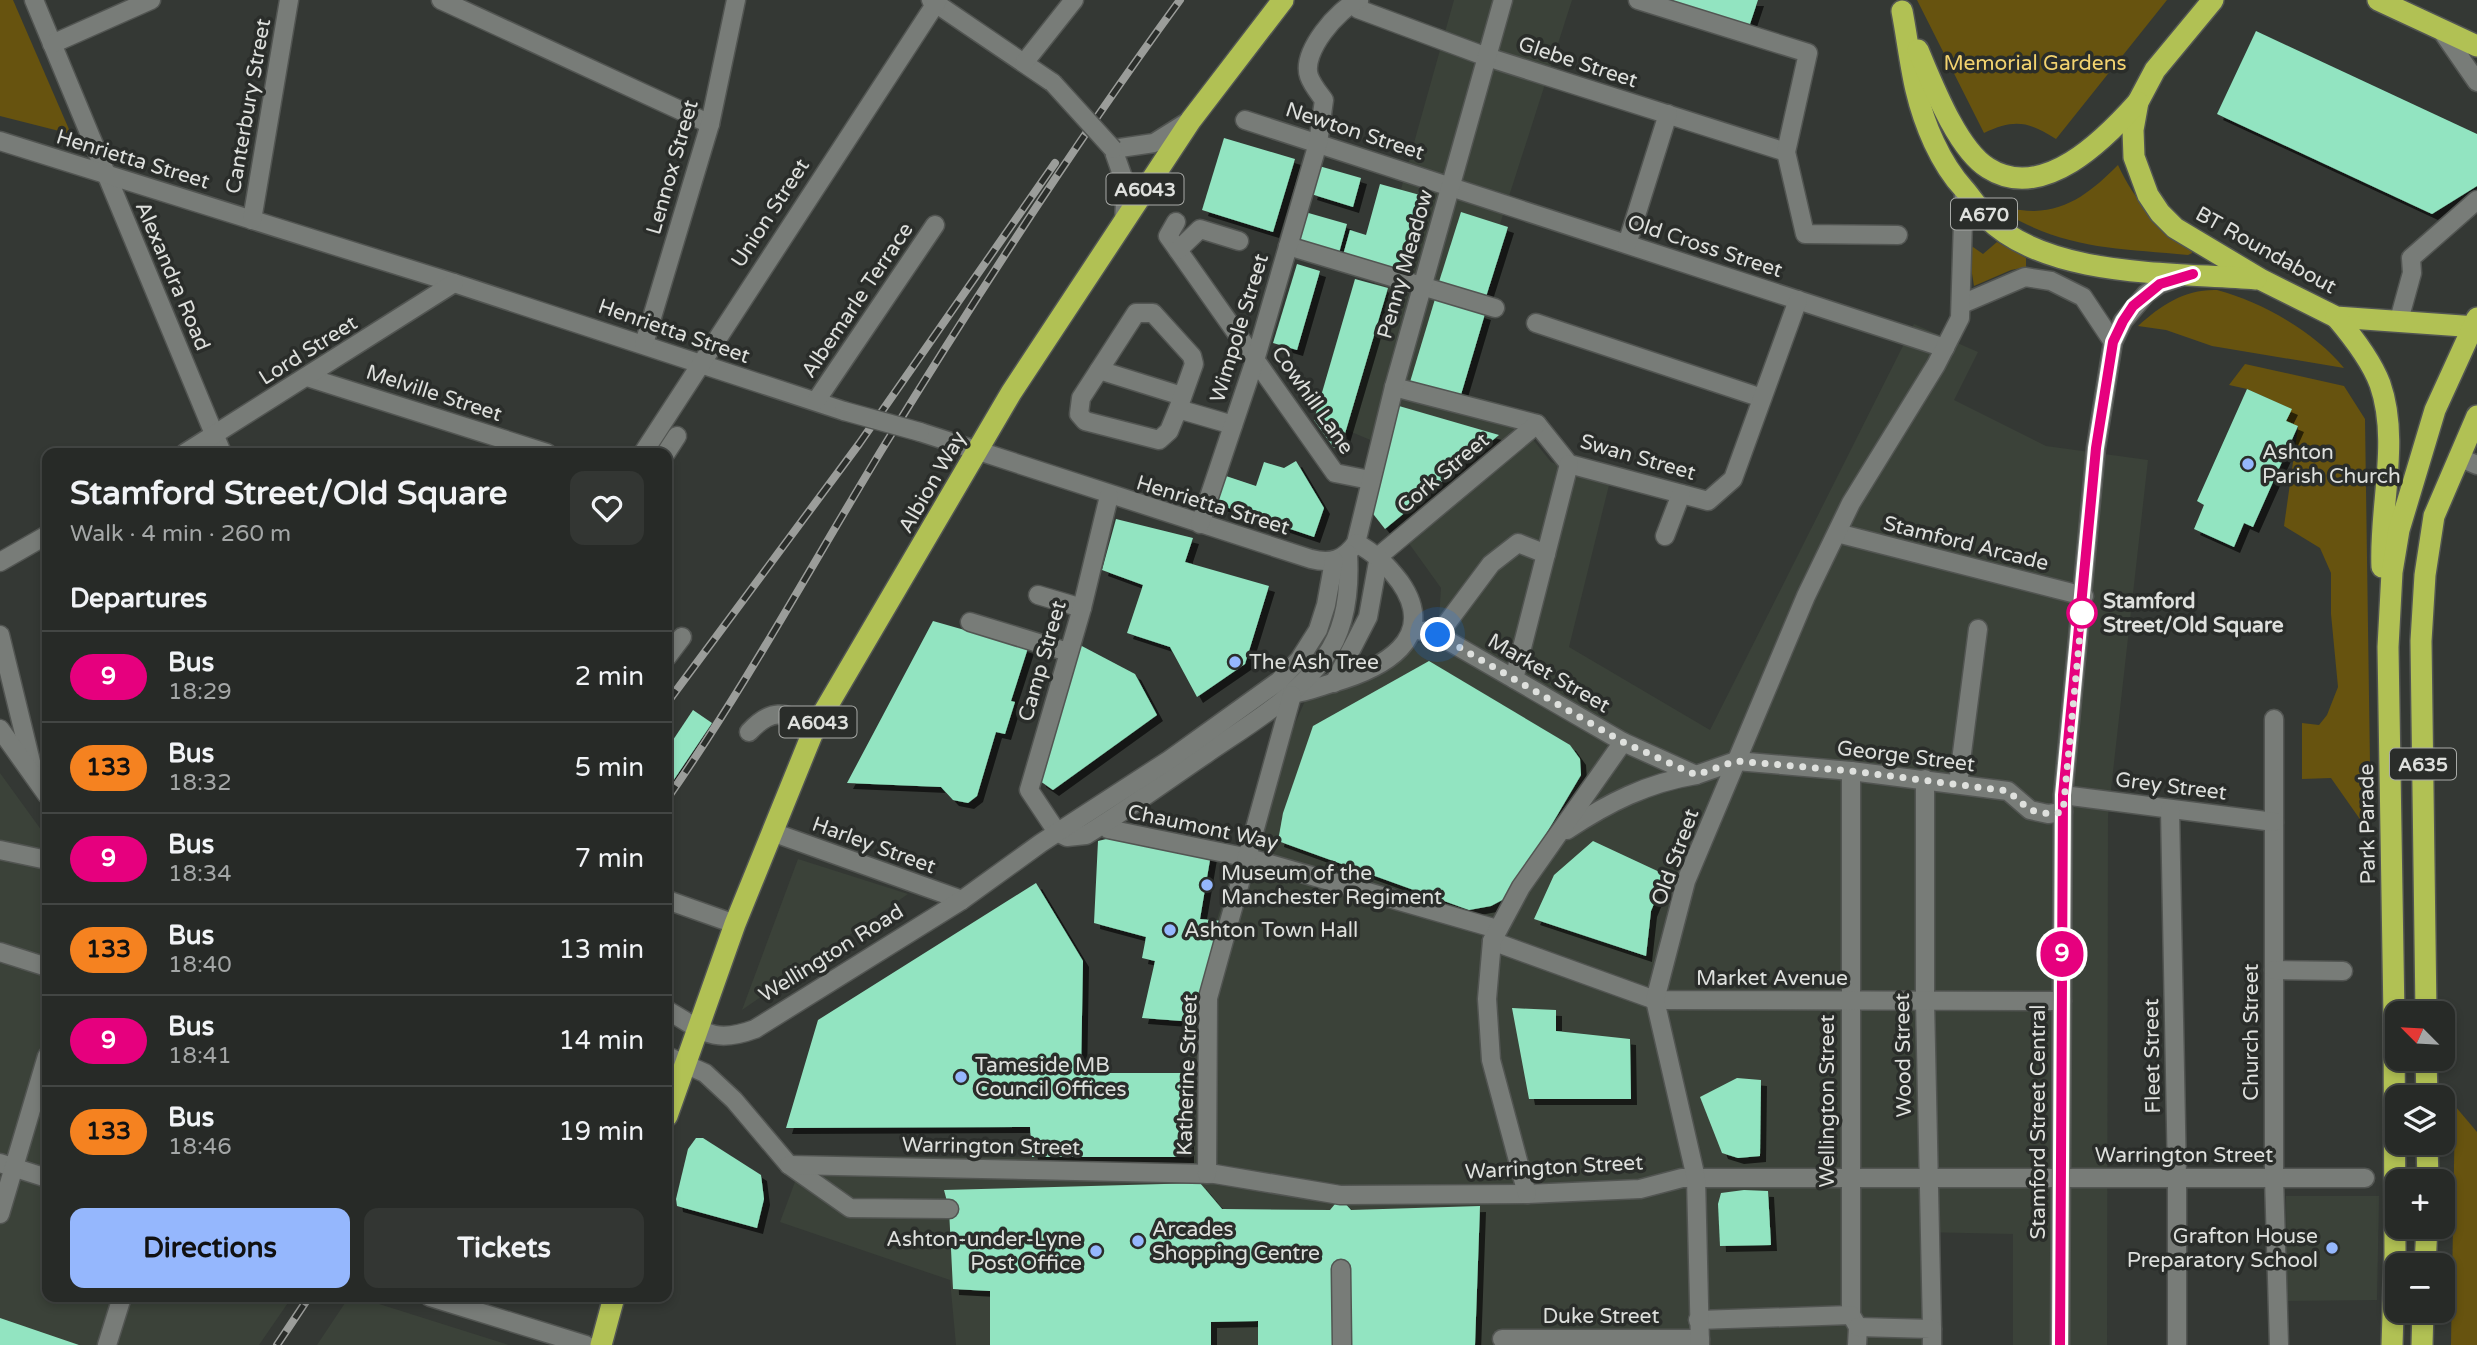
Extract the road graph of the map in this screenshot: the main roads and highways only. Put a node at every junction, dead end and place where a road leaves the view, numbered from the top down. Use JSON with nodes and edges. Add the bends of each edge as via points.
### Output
{"nodes":[{"id":1,"x":1283,"y":0,"type":"edge"},
{"id":2,"x":2213,"y":0,"type":"edge"},
{"id":3,"x":2378,"y":0,"type":"edge"},
{"id":4,"x":1899,"y":6,"type":"edge"},
{"id":5,"x":2477,"y":29,"type":"edge"},
{"id":6,"x":2441,"y":30,"type":"junction"},
{"id":7,"x":2477,"y":46,"type":"edge"},
{"id":8,"x":2138,"y":102,"type":"junction"},
{"id":9,"x":2262,"y":280,"type":"junction"},
{"id":10,"x":2336,"y":317,"type":"junction"},
{"id":11,"x":2476,"y":324,"type":"edge"},
{"id":12,"x":2477,"y":416,"type":"edge"},
{"id":13,"x":2468,"y":461,"type":"edge"},
{"id":14,"x":2388,"y":647,"type":"junction"},
{"id":15,"x":2426,"y":1001,"type":"edge"},
{"id":16,"x":676,"y":1059,"type":"edge"},
{"id":17,"x":672,"y":1084,"type":"edge"},
{"id":18,"x":613,"y":1302,"type":"edge"},
{"id":19,"x":2423,"y":1323,"type":"edge"},
{"id":20,"x":601,"y":1345,"type":"edge"},
{"id":21,"x":2392,"y":1345,"type":"edge"},
{"id":22,"x":2422,"y":1345,"type":"edge"}],
"edges":[{"from":1,"to":16,"type":"highway","name":"Albion Way","number":"A6043","via":[[1191,120],[1011,393],[815,727],[697,1030]]},
{"from":2,"to":8,"type":"highway","name":"BT Roundabout","number":"A670","via":[[2155,70]]},
{"from":3,"to":6,"type":"highway"},
{"from":4,"to":8,"type":"highway","number":"A670","via":[[1941,106],[1988,168],[2022,177],[2056,170],[2089,149]]},
{"from":4,"to":9,"type":"highway","number":"A670","via":[[1917,92],[1944,160],[1988,219],[2024,243],[2073,261]]},
{"from":5,"to":6,"type":"highway"},
{"from":6,"to":7,"type":"highway"},
{"from":8,"to":9,"type":"highway","name":"BT Roundabout","number":"A670","via":[[2134,157],[2160,213],[2175,228]]},
{"from":9,"to":10,"type":"highway","name":"BT Roundabout","number":"A670"},
{"from":10,"to":11,"type":"highway","name":"BT Roundabout","number":"A670"},
{"from":10,"to":14,"type":"highway","via":[[2376,375],[2384,403],[2382,562]]},
{"from":11,"to":14,"type":"highway","name":"Park Parade","number":"A635","via":[[2435,410],[2399,530]]},
{"from":12,"to":13,"type":"highway","number":"A635"},
{"from":13,"to":15,"type":"highway","number":"A635","via":[[2434,516],[2425,575],[2421,640]]},
{"from":14,"to":21,"type":"highway","name":"Park Parade","number":"A635","via":[[2395,1198]]},
{"from":16,"to":17,"type":"highway","number":"A6043"},
{"from":18,"to":20,"type":"highway"},
{"from":19,"to":22,"type":"highway"}]}
